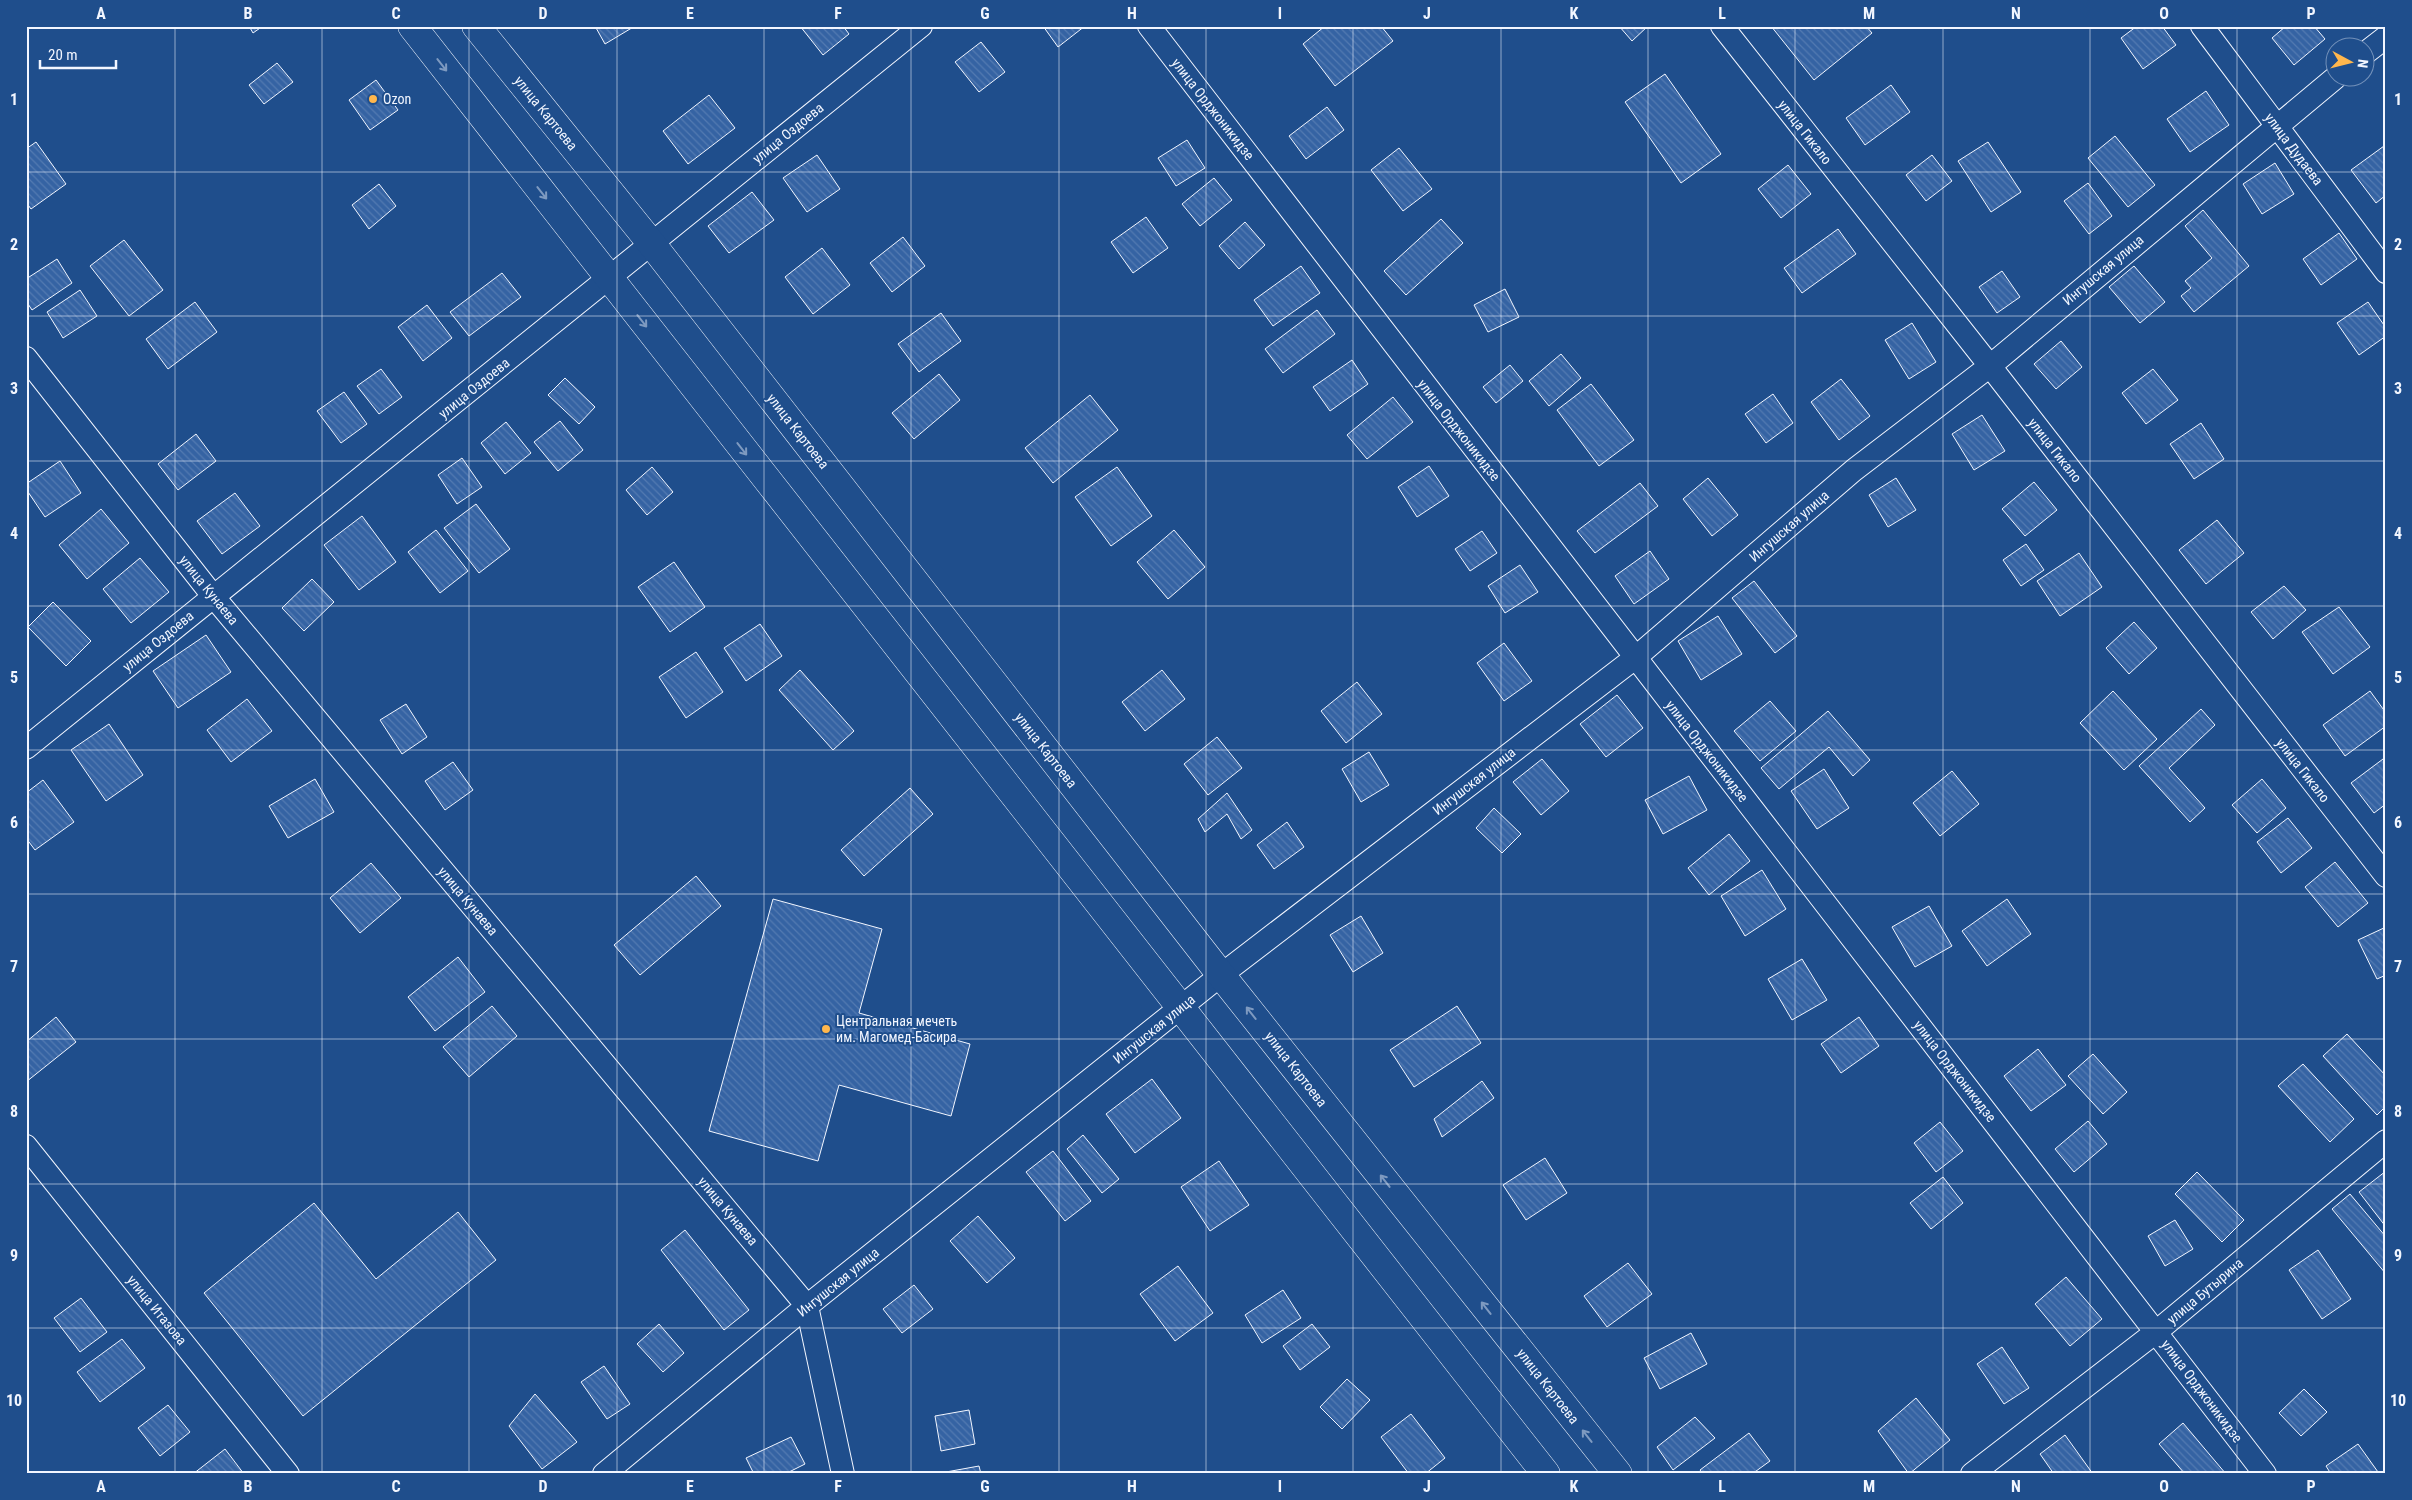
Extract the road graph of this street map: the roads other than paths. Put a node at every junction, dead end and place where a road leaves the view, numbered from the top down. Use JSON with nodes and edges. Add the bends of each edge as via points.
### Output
{"nodes":[{"id":1,"x":412,"y":26,"type":"edge"},
{"id":2,"x":476,"y":26,"type":"edge"},
{"id":3,"x":921,"y":26,"type":"edge"},
{"id":4,"x":1150,"y":26,"type":"edge"},
{"id":5,"x":1722,"y":26,"type":"edge"},
{"id":6,"x":2202,"y":26,"type":"edge"},
{"id":7,"x":2386,"y":37,"type":"edge"},
{"id":8,"x":2374,"y":46,"type":"edge"},
{"id":9,"x":2324,"y":87,"type":"edge"},
{"id":10,"x":2276,"y":125,"type":"junction"},
{"id":11,"x":651,"y":243,"type":"junction"},
{"id":12,"x":2386,"y":272,"type":"edge"},
{"id":13,"x":609,"y":280,"type":"junction"},
{"id":14,"x":26,"y":358,"type":"edge"},
{"id":15,"x":1990,"y":366,"type":"junction"},
{"id":16,"x":213,"y":596,"type":"junction"},
{"id":17,"x":1635,"y":658,"type":"junction"},
{"id":18,"x":26,"y":748,"type":"edge"},
{"id":19,"x":2386,"y":876,"type":"edge"},
{"id":20,"x":1221,"y":975,"type":"junction"},
{"id":21,"x":1181,"y":1008,"type":"junction"},
{"id":22,"x":2386,"y":1141,"type":"edge"},
{"id":23,"x":26,"y":1146,"type":"edge"},
{"id":24,"x":807,"y":1306,"type":"junction"},
{"id":25,"x":2156,"y":1332,"type":"junction"},
{"id":26,"x":288,"y":1474,"type":"edge"},
{"id":27,"x":604,"y":1474,"type":"edge"},
{"id":28,"x":843,"y":1474,"type":"edge"},
{"id":29,"x":1546,"y":1474,"type":"edge"},
{"id":30,"x":1618,"y":1474,"type":"edge"},
{"id":31,"x":1972,"y":1474,"type":"edge"},
{"id":32,"x":2265,"y":1474,"type":"edge"}],
"edges":[{"from":1,"to":13,"type":"main road","one_way":true},
{"from":2,"to":11,"type":"main road","name":"улица Картоева"},
{"from":3,"to":11,"type":"street","name":"улица Оздоева"},
{"from":4,"to":17,"type":"street","name":"улица Орджоникидзе"},
{"from":5,"to":15,"type":"street","name":"улица Гикало"},
{"from":6,"to":10,"type":"street","name":"улица Дудаева"},
{"from":7,"to":8,"type":"street"},
{"from":9,"to":10,"type":"street","name":"Ингушская улица"},
{"from":10,"to":12,"type":"street","name":"улица Дудаева"},
{"from":10,"to":15,"type":"street","name":"Ингушская улица"},
{"from":11,"to":13,"type":"street","name":"улица Оздоева"},
{"from":11,"to":20,"type":"main road","name":"улица Картоева"},
{"from":13,"to":16,"type":"street","name":"улица Оздоева"},
{"from":13,"to":21,"type":"main road","one_way":true},
{"from":14,"to":16,"type":"street","name":"улица Кунаева"},
{"from":15,"to":17,"type":"street","name":"Ингушская улица","via":[[1854,470]]},
{"from":15,"to":19,"type":"street","name":"улица Гикало"},
{"from":16,"to":18,"type":"street","name":"улица Оздоева"},
{"from":16,"to":24,"type":"street","name":"улица Кунаева"},
{"from":17,"to":20,"type":"street","name":"Ингушская улица"},
{"from":17,"to":25,"type":"street","name":"улица Орджоникидзе"},
{"from":20,"to":21,"type":"street","name":"Ингушская улица"},
{"from":30,"to":20,"type":"main road","name":"улица Картоева","one_way":true},
{"from":21,"to":24,"type":"street","name":"Ингушская улица"},
{"from":21,"to":29,"type":"main road"},
{"from":22,"to":25,"type":"street","name":"улица Бутырина"},
{"from":23,"to":26,"type":"street","name":"улица Итазова"},
{"from":24,"to":27,"type":"street","name":"Ингушская улица"},
{"from":24,"to":28,"type":"street","name":"улица Кунаева"},
{"from":25,"to":31,"type":"street","name":"улица Бутырина"},
{"from":25,"to":32,"type":"street","name":"улица Орджоникидзе"}]}
